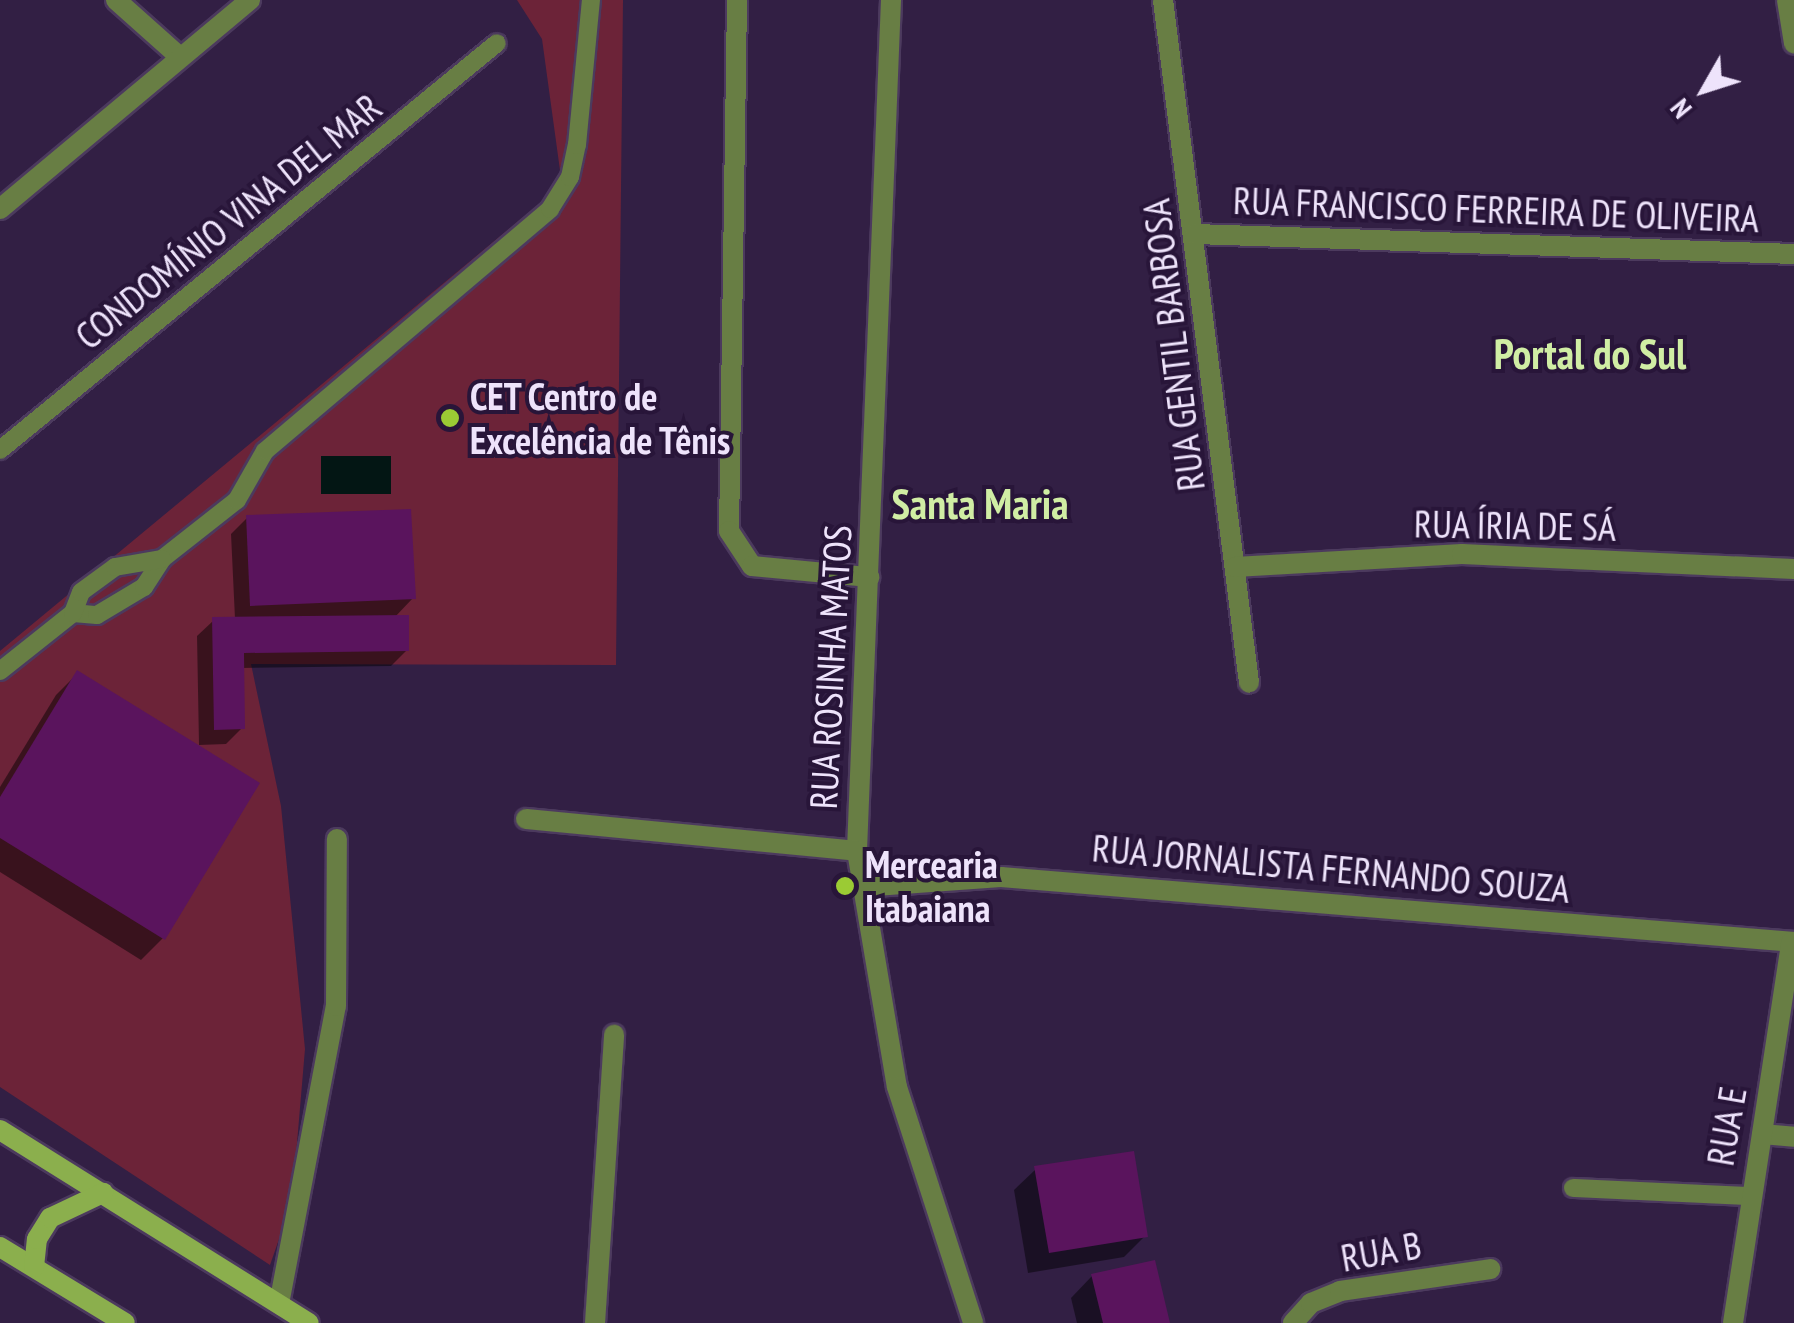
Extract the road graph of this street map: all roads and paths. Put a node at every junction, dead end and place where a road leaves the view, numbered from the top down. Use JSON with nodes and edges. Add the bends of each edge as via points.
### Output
{"nodes":[{"id":1,"x":116,"y":0,"type":"edge"},
{"id":2,"x":250,"y":0,"type":"edge"},
{"id":3,"x":590,"y":0,"type":"edge"},
{"id":4,"x":737,"y":0,"type":"edge"},
{"id":5,"x":892,"y":0,"type":"edge"},
{"id":6,"x":1163,"y":0,"type":"edge"},
{"id":7,"x":1787,"y":0,"type":"edge"},
{"id":8,"x":497,"y":43,"type":"dead end"},
{"id":9,"x":1794,"y":43,"type":"edge"},
{"id":10,"x":180,"y":57,"type":"junction"},
{"id":11,"x":0,"y":209,"type":"edge"},
{"id":12,"x":1196,"y":234,"type":"junction"},
{"id":13,"x":1794,"y":254,"type":"edge"},
{"id":14,"x":0,"y":450,"type":"edge"},
{"id":15,"x":162,"y":559,"type":"junction"},
{"id":16,"x":1235,"y":567,"type":"junction"},
{"id":17,"x":1794,"y":570,"type":"edge"},
{"id":18,"x":869,"y":577,"type":"junction"},
{"id":19,"x":74,"y":613,"type":"junction"},
{"id":20,"x":0,"y":671,"type":"edge"},
{"id":21,"x":1249,"y":683,"type":"dead end"},
{"id":22,"x":526,"y":818,"type":"dead end"},
{"id":23,"x":337,"y":839,"type":"dead end"},
{"id":24,"x":857,"y":852,"type":"junction"},
{"id":25,"x":861,"y":887,"type":"junction"},
{"id":26,"x":1792,"y":942,"type":"edge"},
{"id":27,"x":614,"y":1035,"type":"dead end"},
{"id":28,"x":0,"y":1130,"type":"edge"},
{"id":29,"x":1762,"y":1134,"type":"junction"},
{"id":30,"x":1794,"y":1137,"type":"edge"},
{"id":31,"x":1573,"y":1188,"type":"dead end"},
{"id":32,"x":103,"y":1192,"type":"junction"},
{"id":33,"x":1749,"y":1196,"type":"junction"},
{"id":34,"x":0,"y":1247,"type":"edge"},
{"id":35,"x":34,"y":1267,"type":"junction"},
{"id":36,"x":1490,"y":1269,"type":"dead end"},
{"id":37,"x":279,"y":1304,"type":"junction"},
{"id":38,"x":125,"y":1323,"type":"edge"},
{"id":39,"x":308,"y":1323,"type":"edge"},
{"id":40,"x":595,"y":1323,"type":"edge"},
{"id":41,"x":603,"y":1323,"type":"edge"},
{"id":42,"x":973,"y":1323,"type":"edge"},
{"id":43,"x":1293,"y":1323,"type":"edge"},
{"id":44,"x":1733,"y":1323,"type":"edge"}],
"edges":[{"from":1,"to":10,"type":"street"},
{"from":2,"to":10,"type":"street"},
{"from":3,"to":15,"type":"lane","via":[[577,145],[562,194],[265,451],[237,500]]},
{"from":4,"to":18,"type":"street","via":[[729,531],[752,566]]},
{"from":5,"to":18,"type":"street","name":"RUA ROSINHA MATOS"},
{"from":6,"to":12,"type":"street","name":"RUA GENTIL BARBOSA"},
{"from":7,"to":9,"type":"street"},
{"from":8,"to":14,"type":"lane","name":"CONDOMÍNIO VINA DEL MAR"},
{"from":10,"to":11,"type":"street"},
{"from":12,"to":13,"type":"street","name":"RUA FRANCISCO FERREIRA DE OLIVEIRA"},
{"from":12,"to":16,"type":"street","name":"RUA GENTIL BARBOSA"},
{"from":15,"to":19,"type":"lane","via":[[144,587],[97,615]]},
{"from":15,"to":19,"type":"lane","via":[[115,567],[81,592]]},
{"from":16,"to":17,"type":"street","name":"RUA ÍRIA DE SÁ","via":[[1462,554]]},
{"from":16,"to":21,"type":"street","name":"RUA GENTIL BARBOSA"},
{"from":18,"to":24,"type":"street","name":"RUA ROSINHA MATOS"},
{"from":19,"to":20,"type":"lane"},
{"from":22,"to":24,"type":"street"},
{"from":23,"to":37,"type":"street","via":[[336,1006]]},
{"from":24,"to":25,"type":"street","name":"RUA ROSINHA MATOS"},
{"from":25,"to":26,"type":"street","name":"RUA JORNALISTA FERNANDO SOUZA","via":[[1001,877],[1058,880]]},
{"from":25,"to":42,"type":"street","name":"RUA ROSINHA MATOS","via":[[897,1087]]},
{"from":26,"to":29,"type":"street","name":"RUA E"},
{"from":27,"to":40,"type":"street"},
{"from":28,"to":32,"type":"main road"},
{"from":29,"to":30,"type":"street"},
{"from":29,"to":33,"type":"street","name":"RUA E"},
{"from":31,"to":33,"type":"lane"},
{"from":32,"to":35,"type":"main road","via":[[50,1218],[37,1238]]},
{"from":32,"to":37,"type":"main road"},
{"from":33,"to":44,"type":"street","name":"RUA E"},
{"from":34,"to":35,"type":"main road"},
{"from":35,"to":38,"type":"main road"},
{"from":36,"to":43,"type":"street","name":"RUA B","via":[[1340,1290],[1311,1303]]},
{"from":37,"to":39,"type":"main road"},
{"from":40,"to":41,"type":"street"}]}
